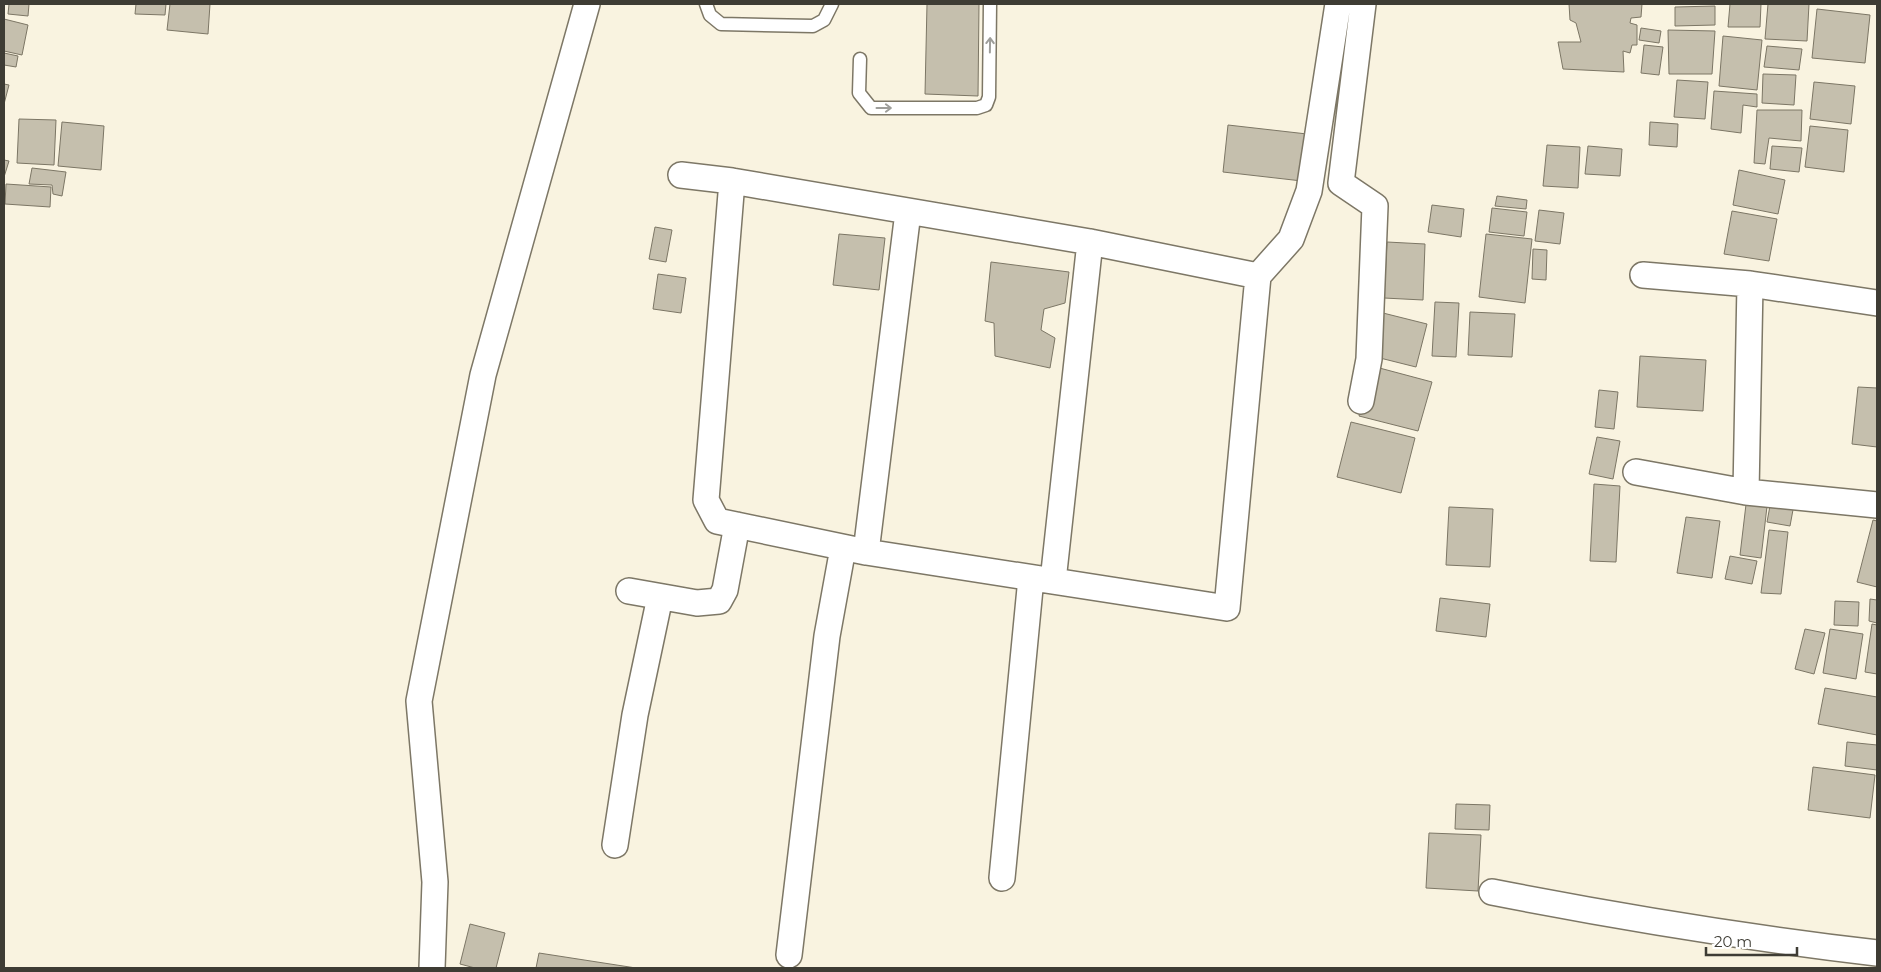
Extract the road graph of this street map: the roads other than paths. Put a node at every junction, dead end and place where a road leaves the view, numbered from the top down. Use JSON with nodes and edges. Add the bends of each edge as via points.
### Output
{"nodes":[{"id":1,"x":587,"y":4,"type":"edge"},
{"id":2,"x":706,"y":4,"type":"edge"},
{"id":3,"x":832,"y":4,"type":"edge"},
{"id":4,"x":990,"y":4,"type":"edge"},
{"id":5,"x":1338,"y":4,"type":"edge"},
{"id":6,"x":1363,"y":4,"type":"edge"},
{"id":7,"x":860,"y":59,"type":"dead end"},
{"id":8,"x":681,"y":175,"type":"dead end"},
{"id":9,"x":732,"y":181,"type":"junction"},
{"id":10,"x":908,"y":212,"type":"junction"},
{"id":11,"x":1090,"y":242,"type":"junction"},
{"id":12,"x":1643,"y":275,"type":"dead end"},
{"id":13,"x":1258,"y":276,"type":"junction"},
{"id":14,"x":1750,"y":284,"type":"junction"},
{"id":15,"x":1877,"y":303,"type":"edge"},
{"id":16,"x":1361,"y":401,"type":"dead end"},
{"id":17,"x":1636,"y":472,"type":"dead end"},
{"id":18,"x":1746,"y":492,"type":"junction"},
{"id":19,"x":1877,"y":505,"type":"edge"},
{"id":20,"x":737,"y":526,"type":"junction"},
{"id":21,"x":854,"y":550,"type":"junction"},
{"id":22,"x":1042,"y":579,"type":"junction"},
{"id":23,"x":629,"y":591,"type":"dead end"},
{"id":24,"x":660,"y":597,"type":"junction"},
{"id":25,"x":615,"y":845,"type":"dead end"},
{"id":26,"x":1002,"y":878,"type":"dead end"},
{"id":27,"x":1492,"y":892,"type":"dead end"},
{"id":28,"x":1877,"y":953,"type":"edge"},
{"id":29,"x":789,"y":955,"type":"dead end"},
{"id":30,"x":432,"y":968,"type":"edge"}],
"edges":[{"from":1,"to":30,"type":"street","via":[[483,375],[419,701],[435,882]]},
{"from":2,"to":3,"type":"lane","via":[[710,15],[721,24],[813,26],[824,20]]},
{"from":7,"to":4,"type":"lane","one_way":true,"via":[[859,93],[871,108],[977,108],[986,105],[989,97]]},
{"from":5,"to":13,"type":"street","via":[[1309,191],[1291,238]]},
{"from":6,"to":16,"type":"street","via":[[1341,183],[1375,206],[1369,359]]},
{"from":8,"to":9,"type":"street"},
{"from":9,"to":10,"type":"street"},
{"from":9,"to":20,"type":"street","via":[[706,500],[717,521]]},
{"from":10,"to":11,"type":"street"},
{"from":10,"to":21,"type":"street"},
{"from":11,"to":13,"type":"street"},
{"from":11,"to":22,"type":"street"},
{"from":12,"to":14,"type":"street"},
{"from":13,"to":22,"type":"street","via":[[1227,608]]},
{"from":14,"to":15,"type":"street"},
{"from":14,"to":18,"type":"street"},
{"from":17,"to":18,"type":"street"},
{"from":18,"to":19,"type":"street"},
{"from":20,"to":21,"type":"street"},
{"from":20,"to":24,"type":"street","via":[[719,601],[697,603]]},
{"from":21,"to":22,"type":"street"},
{"from":21,"to":29,"type":"street","via":[[827,636]]},
{"from":22,"to":26,"type":"street"},
{"from":23,"to":24,"type":"street"},
{"from":24,"to":25,"type":"street","via":[[635,715]]},
{"from":27,"to":28,"type":"street","via":[[1596,912]]}]}
